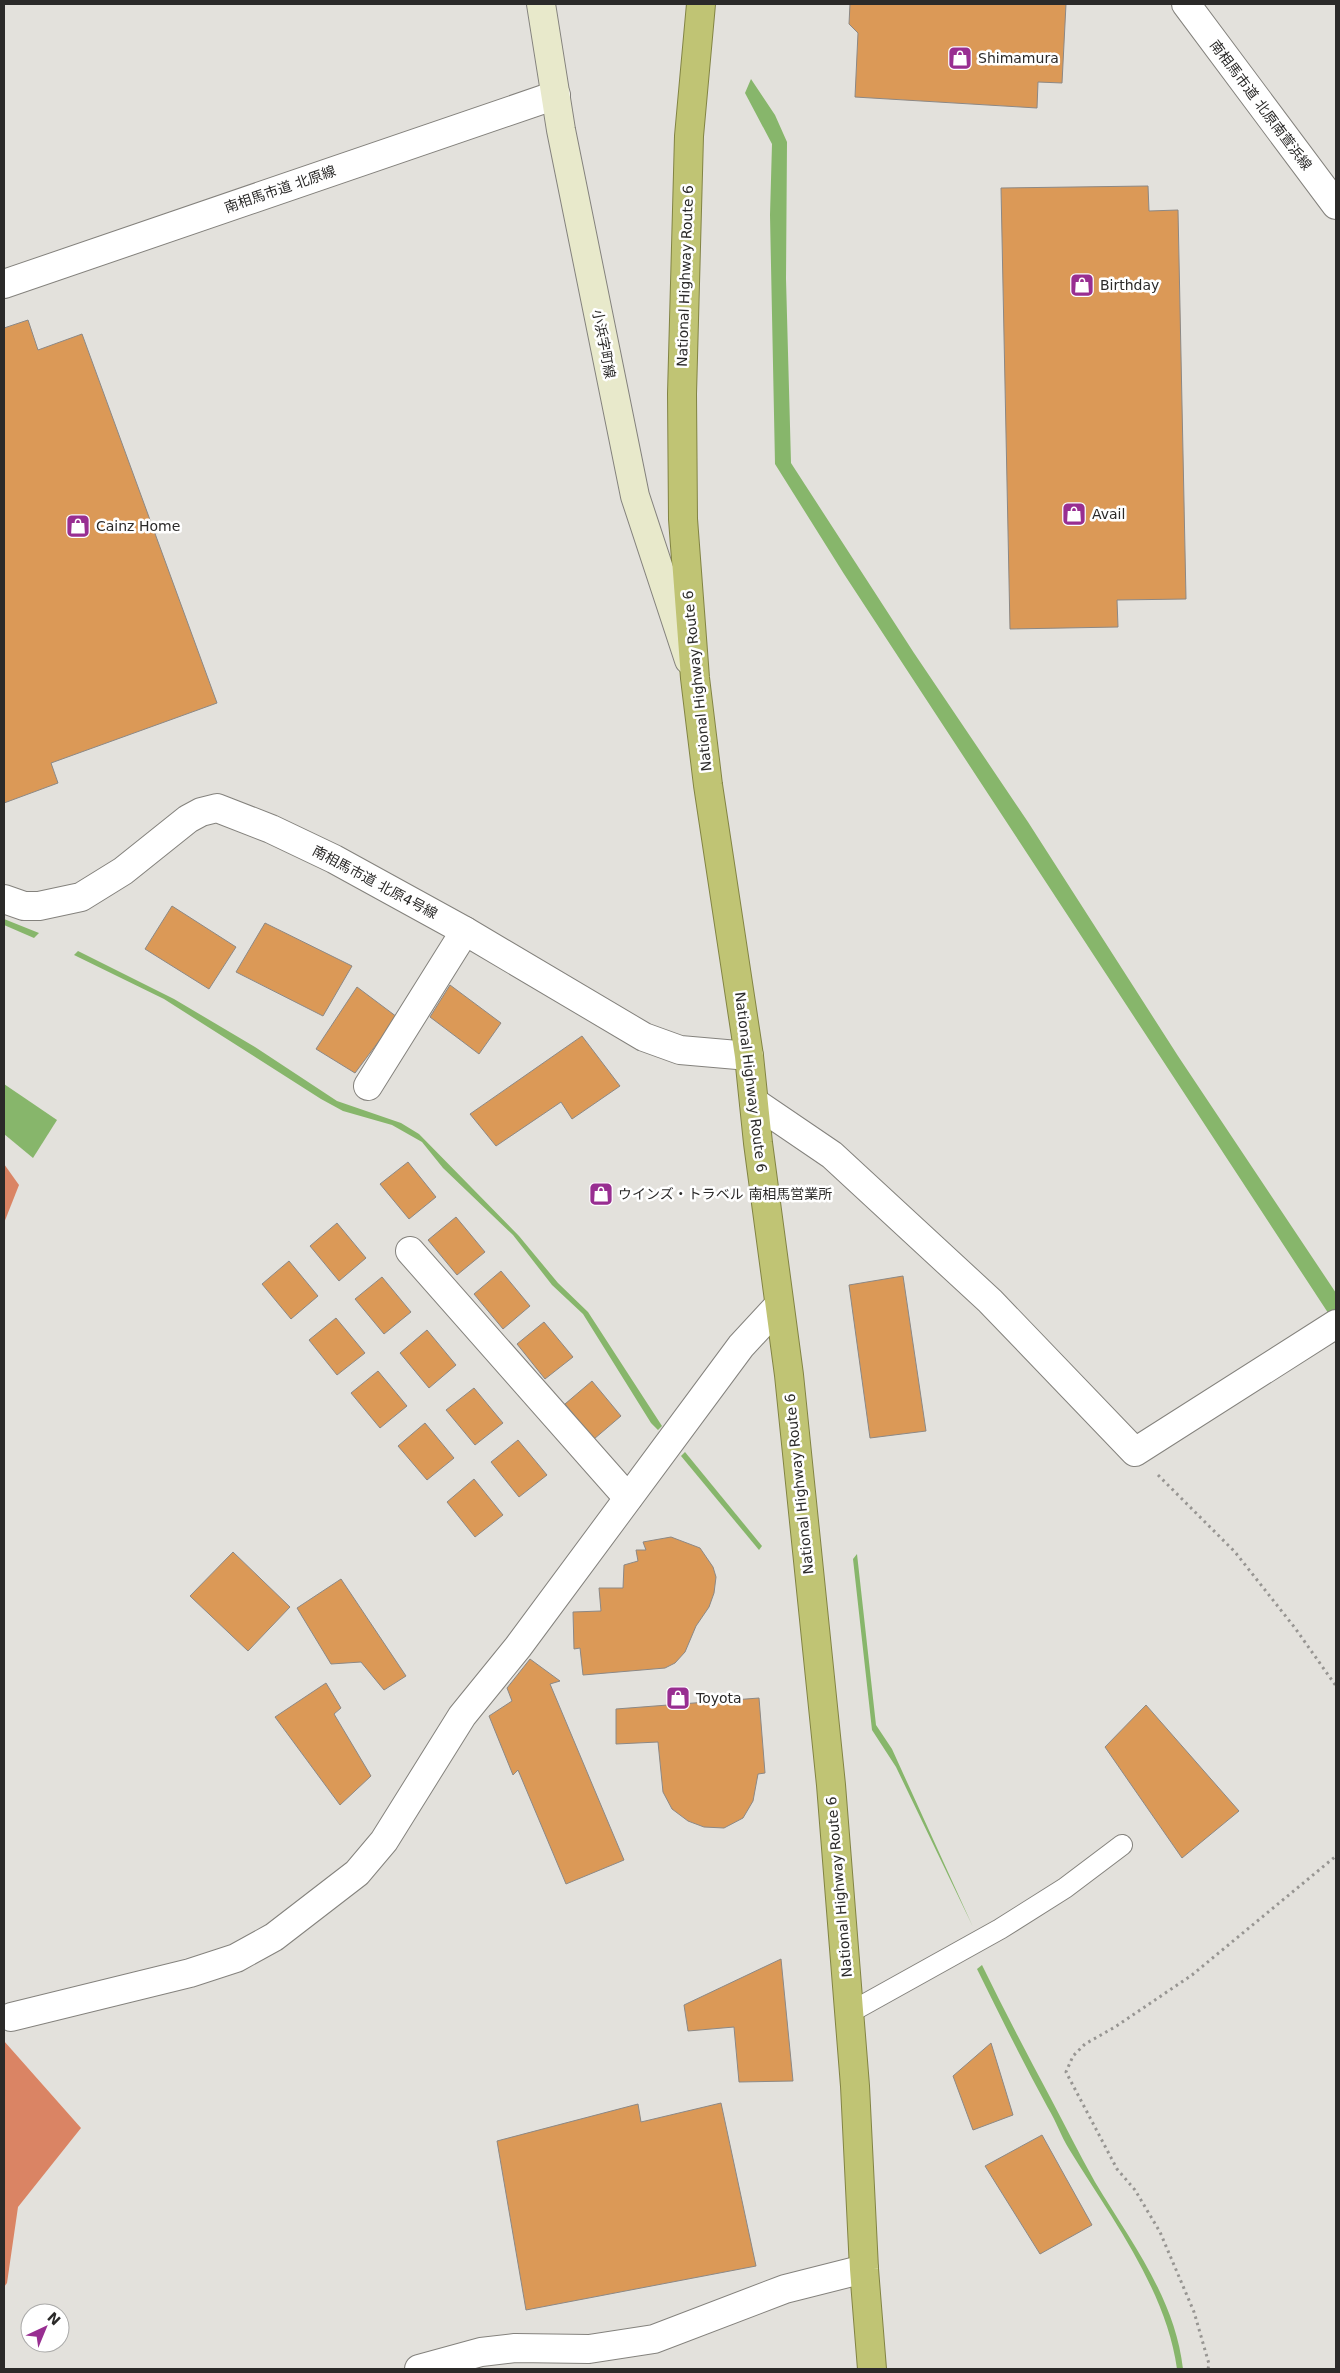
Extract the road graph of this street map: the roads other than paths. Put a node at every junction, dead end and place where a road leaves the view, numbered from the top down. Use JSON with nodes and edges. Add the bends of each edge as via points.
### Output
{"nodes":[{"id":1,"x":541,"y":4,"type":"edge"},
{"id":2,"x":701,"y":4,"type":"edge"},
{"id":3,"x":1186,"y":4,"type":"edge"},
{"id":4,"x":556,"y":95,"type":"junction"},
{"id":5,"x":1336,"y":205,"type":"edge"},
{"id":6,"x":4,"y":284,"type":"edge"},
{"id":7,"x":695,"y":678,"type":"junction"},
{"id":8,"x":4,"y":899,"type":"edge"},
{"id":9,"x":465,"y":931,"type":"junction"},
{"id":10,"x":749,"y":1056,"type":"junction"},
{"id":11,"x":368,"y":1086,"type":"dead end"},
{"id":12,"x":754,"y":1102,"type":"junction"},
{"id":13,"x":410,"y":1251,"type":"dead end"},
{"id":14,"x":779,"y":1305,"type":"junction"},
{"id":15,"x":1331,"y":1328,"type":"edge"},
{"id":16,"x":628,"y":1498,"type":"junction"},
{"id":17,"x":1122,"y":1845,"type":"dead end"},
{"id":18,"x":849,"y":2013,"type":"junction"},
{"id":19,"x":11,"y":2017,"type":"dead end"},
{"id":20,"x":864,"y":2269,"type":"junction"},
{"id":21,"x":419,"y":2369,"type":"edge"},
{"id":22,"x":872,"y":2369,"type":"edge"}],
"edges":[{"from":1,"to":4,"type":"main road","name":"小浜字町線"},
{"from":2,"to":7,"type":"highway","name":"National Highway Route 6","via":[[689,136],[682,394],[684,519]]},
{"from":3,"to":5,"type":"street","name":"南相馬市道 北原南萱浜線"},
{"from":4,"to":6,"type":"street","name":"南相馬市道 北原線"},
{"from":4,"to":7,"type":"main road","name":"小浜字町線","via":[[635,496]]},
{"from":7,"to":10,"type":"highway","name":"National Highway Route 6"},
{"from":8,"to":9,"type":"street","name":"南相馬市道 北原4号線","via":[[24,906],[39,906],[81,897],[123,871],[188,819],[218,808],[271,828],[334,859]]},
{"from":9,"to":10,"type":"street","name":"南相馬市道 北原4号線","via":[[644,1037],[680,1050]]},
{"from":9,"to":11,"type":"street"},
{"from":10,"to":12,"type":"highway","name":"National Highway Route 6"},
{"from":12,"to":14,"type":"highway","name":"National Highway Route 6"},
{"from":12,"to":15,"type":"street","via":[[832,1155],[990,1301],[1135,1452]]},
{"from":13,"to":16,"type":"street"},
{"from":14,"to":16,"type":"street","via":[[741,1346]]},
{"from":14,"to":18,"type":"highway","name":"National Highway Route 6","via":[[831,1785]]},
{"from":16,"to":19,"type":"street","via":[[518,1647],[462,1716],[384,1841],[357,1873],[274,1937],[236,1958],[190,1973]]},
{"from":17,"to":18,"type":"lane","via":[[1065,1888],[1000,1930]]},
{"from":18,"to":20,"type":"highway","name":"National Highway Route 6"},
{"from":20,"to":21,"type":"street","via":[[785,2289],[654,2339],[589,2349],[515,2348],[481,2352]]},
{"from":20,"to":22,"type":"highway","name":"National Highway Route 6"}]}
